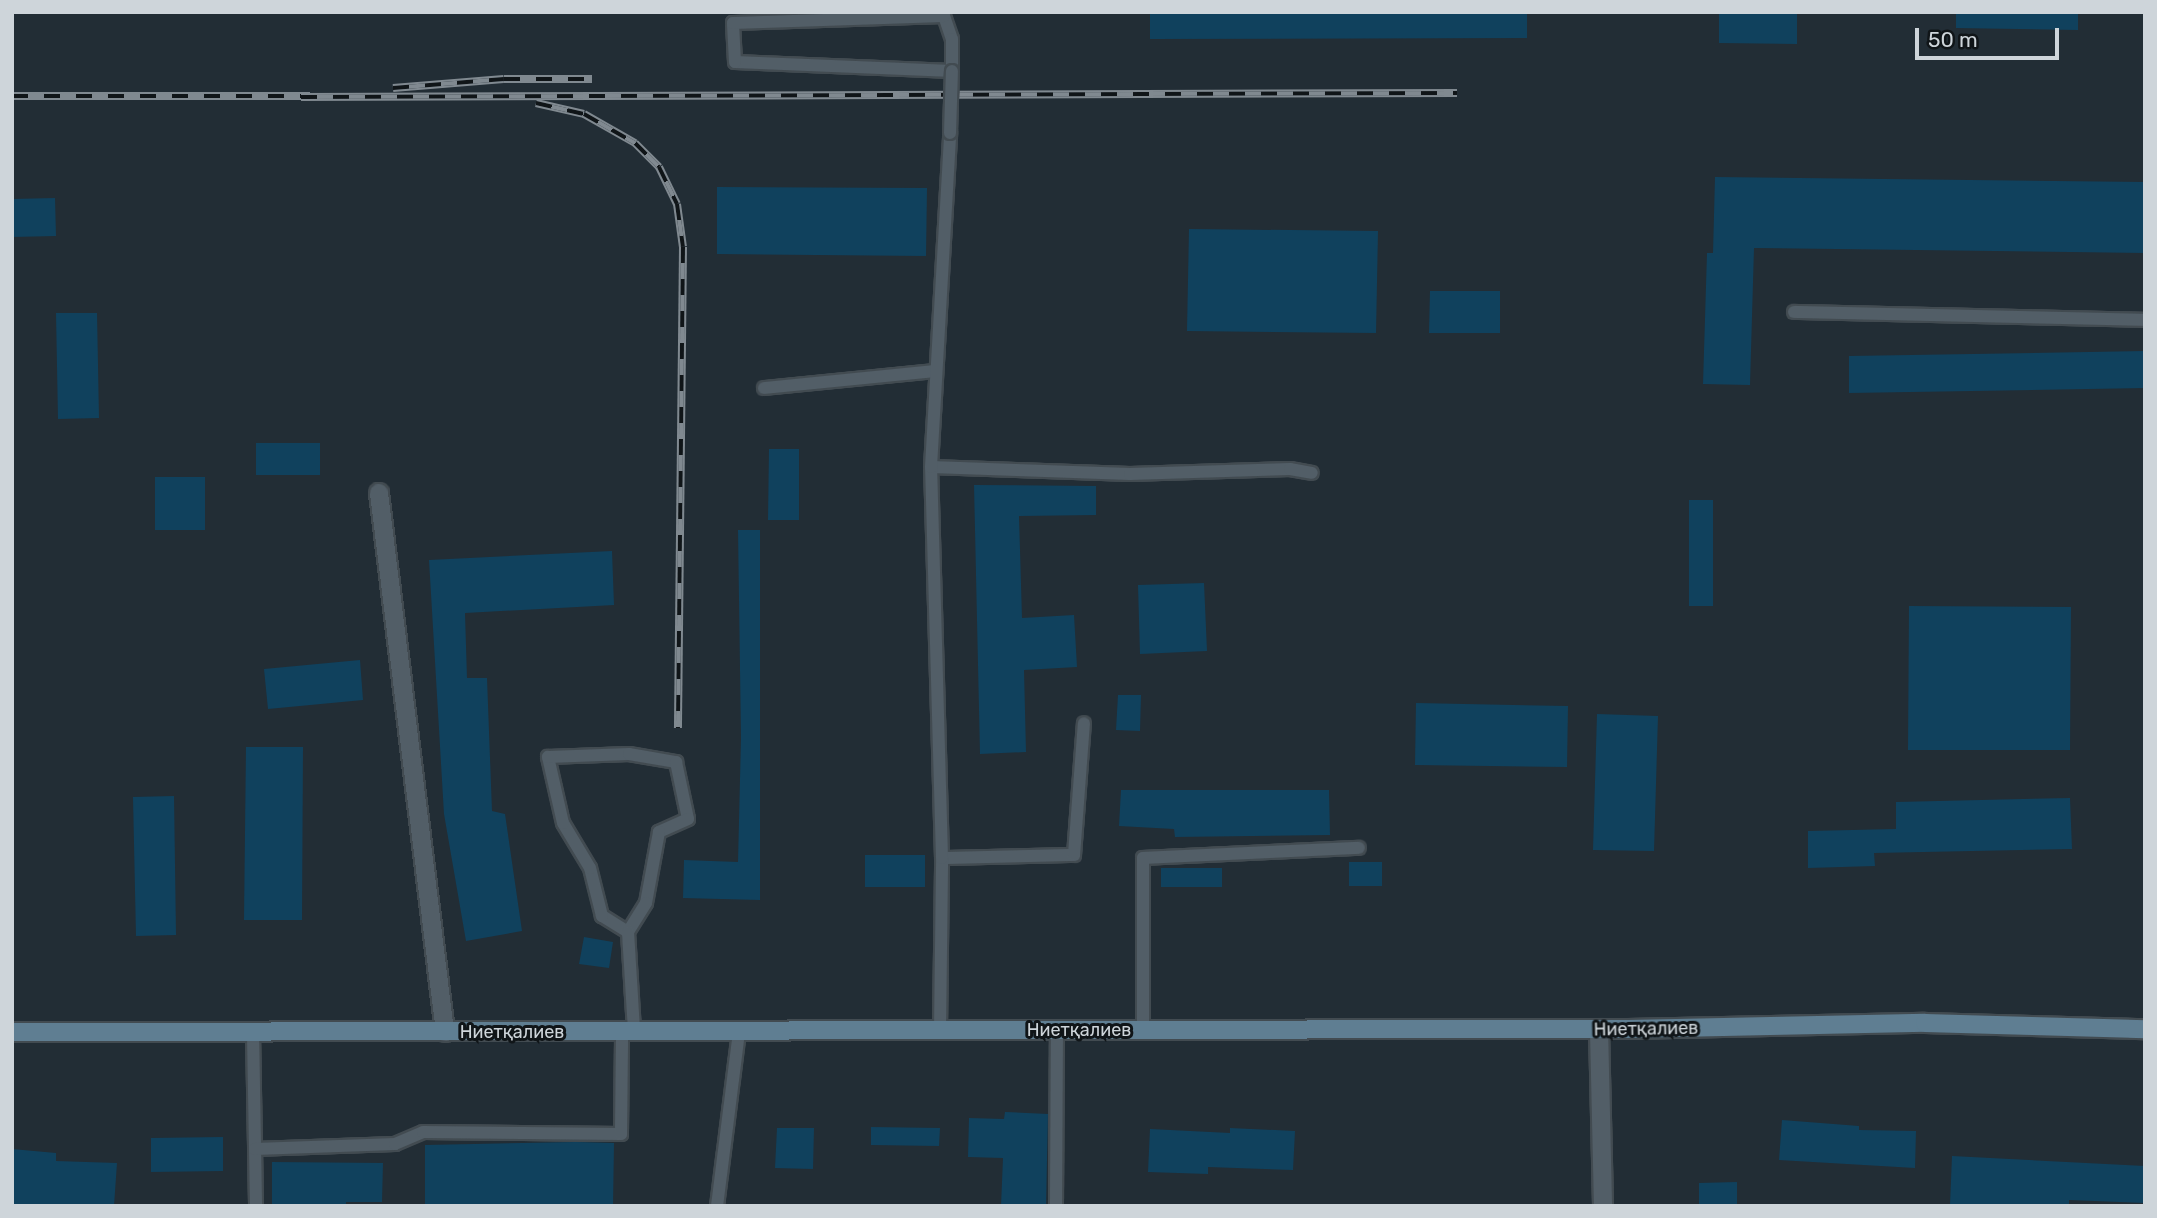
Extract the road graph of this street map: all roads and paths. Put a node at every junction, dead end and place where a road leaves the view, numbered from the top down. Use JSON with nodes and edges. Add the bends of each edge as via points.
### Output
{"nodes":[{"id":1,"x":944,"y":14,"type":"edge"},
{"id":2,"x":952,"y":71,"type":"junction"},
{"id":3,"x":1794,"y":312,"type":"dead end"},
{"id":4,"x":2145,"y":320,"type":"edge"},
{"id":5,"x":934,"y":371,"type":"junction"},
{"id":6,"x":764,"y":388,"type":"dead end"},
{"id":7,"x":931,"y":467,"type":"junction"},
{"id":8,"x":1312,"y":473,"type":"dead end"},
{"id":9,"x":379,"y":493,"type":"dead end"},
{"id":10,"x":1084,"y":723,"type":"dead end"},
{"id":11,"x":1359,"y":848,"type":"dead end"},
{"id":12,"x":942,"y":858,"type":"junction"},
{"id":13,"x":628,"y":932,"type":"junction"},
{"id":14,"x":1599,"y":1029,"type":"junction"},
{"id":15,"x":2145,"y":1029,"type":"edge"},
{"id":16,"x":1057,"y":1030,"type":"junction"},
{"id":17,"x":1143,"y":1030,"type":"junction"},
{"id":18,"x":628,"y":1031,"type":"junction"},
{"id":19,"x":739,"y":1031,"type":"junction"},
{"id":20,"x":940,"y":1031,"type":"junction"},
{"id":21,"x":12,"y":1032,"type":"edge"},
{"id":22,"x":253,"y":1032,"type":"junction"},
{"id":23,"x":445,"y":1032,"type":"junction"},
{"id":24,"x":256,"y":1149,"type":"junction"},
{"id":25,"x":256,"y":1206,"type":"edge"},
{"id":26,"x":717,"y":1206,"type":"edge"},
{"id":27,"x":1056,"y":1206,"type":"edge"},
{"id":28,"x":1603,"y":1206,"type":"edge"}],
"edges":[{"from":1,"to":2,"type":"lane","via":[[952,38]]},
{"from":1,"to":2,"type":"lane","via":[[733,23],[735,62]]},
{"from":2,"to":5,"type":"lane","bridge":true},
{"from":3,"to":4,"type":"lane"},
{"from":5,"to":6,"type":"lane"},
{"from":5,"to":7,"type":"lane"},
{"from":7,"to":8,"type":"lane","via":[[1130,474],[1290,469]]},
{"from":7,"to":12,"type":"lane"},
{"from":9,"to":23,"type":"street"},
{"from":10,"to":12,"type":"lane","via":[[1074,855]]},
{"from":11,"to":17,"type":"lane","via":[[1143,858]]},
{"from":12,"to":20,"type":"lane"},
{"from":13,"to":13,"type":"lane","via":[[646,903],[659,832],[688,819],[676,762],[629,754],[548,757],[564,823],[590,867],[602,916]]},
{"from":13,"to":18,"type":"lane"},
{"from":14,"to":15,"type":"street","name":"Ниетқалиев","via":[[1925,1023]]},
{"from":14,"to":17,"type":"street","name":"Ниетқалиев"},
{"from":14,"to":28,"type":"street"},
{"from":16,"to":17,"type":"street","name":"Ниетқалиев"},
{"from":16,"to":20,"type":"street","name":"Ниетқалиев"},
{"from":16,"to":27,"type":"lane"},
{"from":18,"to":19,"type":"street","name":"Ниетқалиев"},
{"from":18,"to":23,"type":"street","name":"Ниетқалиев"},
{"from":18,"to":24,"type":"lane","via":[[621,1133],[423,1132],[396,1144]]},
{"from":19,"to":20,"type":"street","name":"Ниетқалиев"},
{"from":19,"to":26,"type":"lane"},
{"from":21,"to":22,"type":"street","name":"Ниетқалиев"},
{"from":22,"to":23,"type":"street","name":"Ниетқалиев"},
{"from":22,"to":24,"type":"lane"},
{"from":24,"to":25,"type":"lane"}]}
